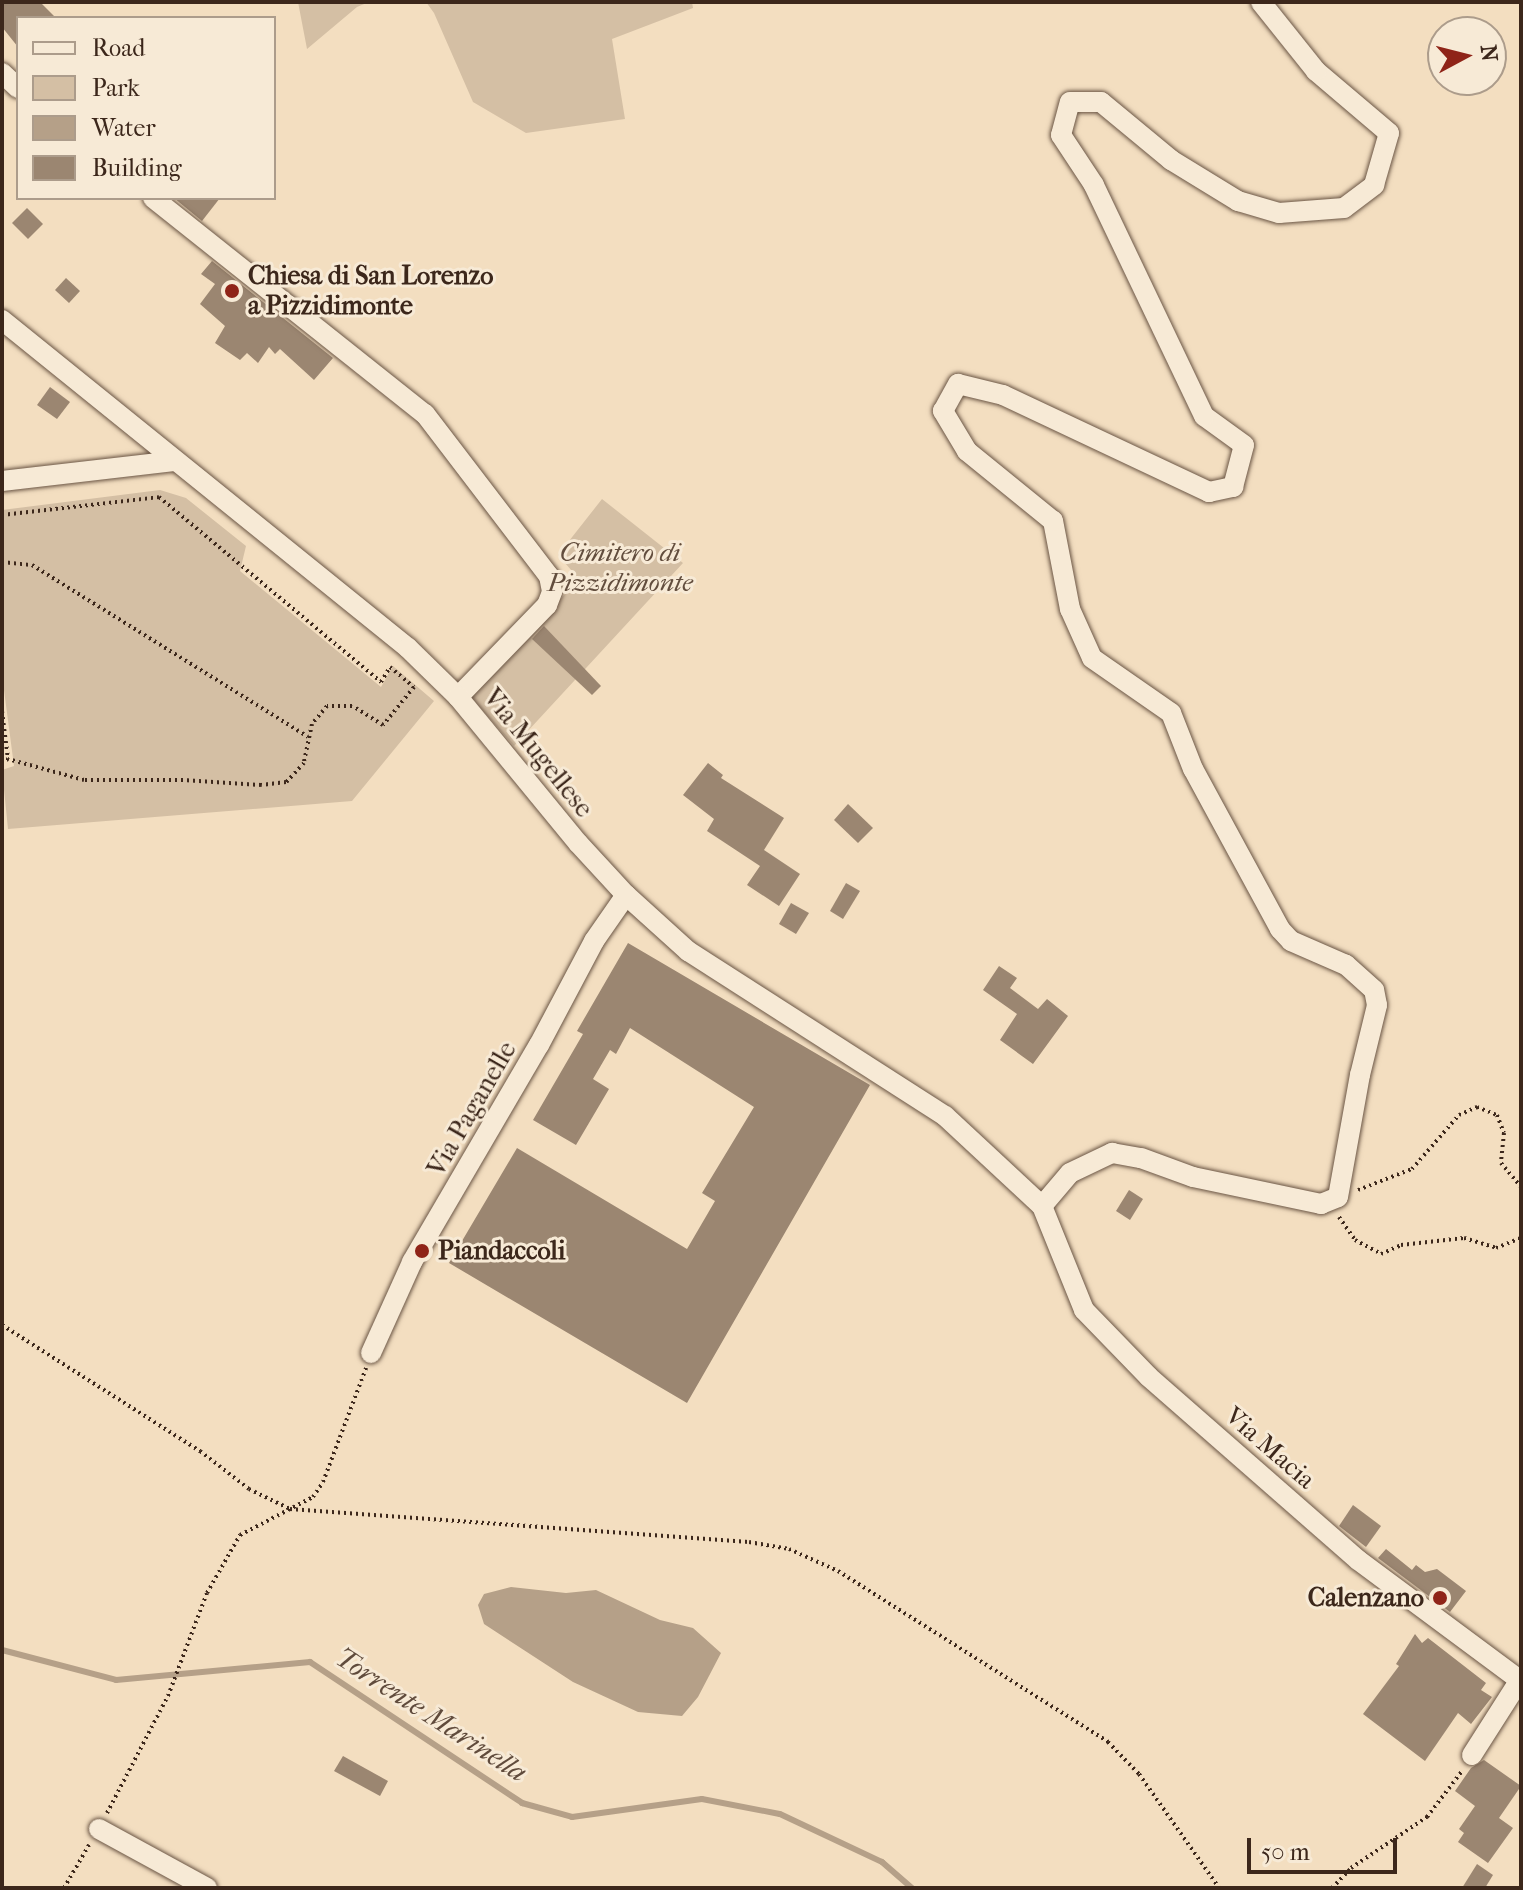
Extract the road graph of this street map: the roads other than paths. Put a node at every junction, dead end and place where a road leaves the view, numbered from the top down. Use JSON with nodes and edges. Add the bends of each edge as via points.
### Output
{"nodes":[{"id":1,"x":1261,"y":2,"type":"edge"},
{"id":2,"x":156,"y":200,"type":"edge"},
{"id":3,"x":2,"y":320,"type":"edge"},
{"id":4,"x":174,"y":461,"type":"junction"},
{"id":5,"x":2,"y":481,"type":"edge"},
{"id":6,"x":458,"y":697,"type":"junction"},
{"id":7,"x":626,"y":895,"type":"junction"},
{"id":8,"x":1042,"y":1206,"type":"junction"},
{"id":9,"x":371,"y":1353,"type":"road end"},
{"id":10,"x":1520,"y":1680,"type":"edge"},
{"id":11,"x":1472,"y":1755,"type":"road end"},
{"id":12,"x":99,"y":1829,"type":"road end"},
{"id":13,"x":207,"y":1888,"type":"edge"}],
"edges":[{"from":1,"to":8,"type":"street","via":[[1316,71],[1389,133],[1374,185],[1344,208],[1279,213],[1238,201],[1171,160],[1101,102],[1070,102],[1061,135],[1094,185],[1204,416],[1244,445],[1233,487],[1209,492],[1003,395],[958,384],[943,411],[967,451],[1053,521],[1070,609],[1092,658],[1171,713],[1193,769],[1280,929],[1291,941],[1346,965],[1374,990],[1377,1005],[1335,1196],[1321,1204],[1193,1177],[1112,1153],[1070,1173]]},
{"from":2,"to":6,"type":"street","via":[[425,414],[549,576],[552,592],[547,605]]},
{"from":3,"to":4,"type":"street","name":"Via Mugellese"},
{"from":4,"to":5,"type":"street"},
{"from":4,"to":6,"type":"street","name":"Via Mugellese","via":[[408,648]]},
{"from":6,"to":7,"type":"street","name":"Via Mugellese"},
{"from":7,"to":8,"type":"street","name":"Via Mugellese","via":[[688,951],[945,1116]]},
{"from":7,"to":9,"type":"street","name":"Via Paganelle","via":[[594,941],[412,1262]]},
{"from":8,"to":10,"type":"street","name":"Via Macia","via":[[1084,1310],[1149,1377],[1358,1560]]},
{"from":10,"to":11,"type":"street"},
{"from":12,"to":13,"type":"street"}]}
